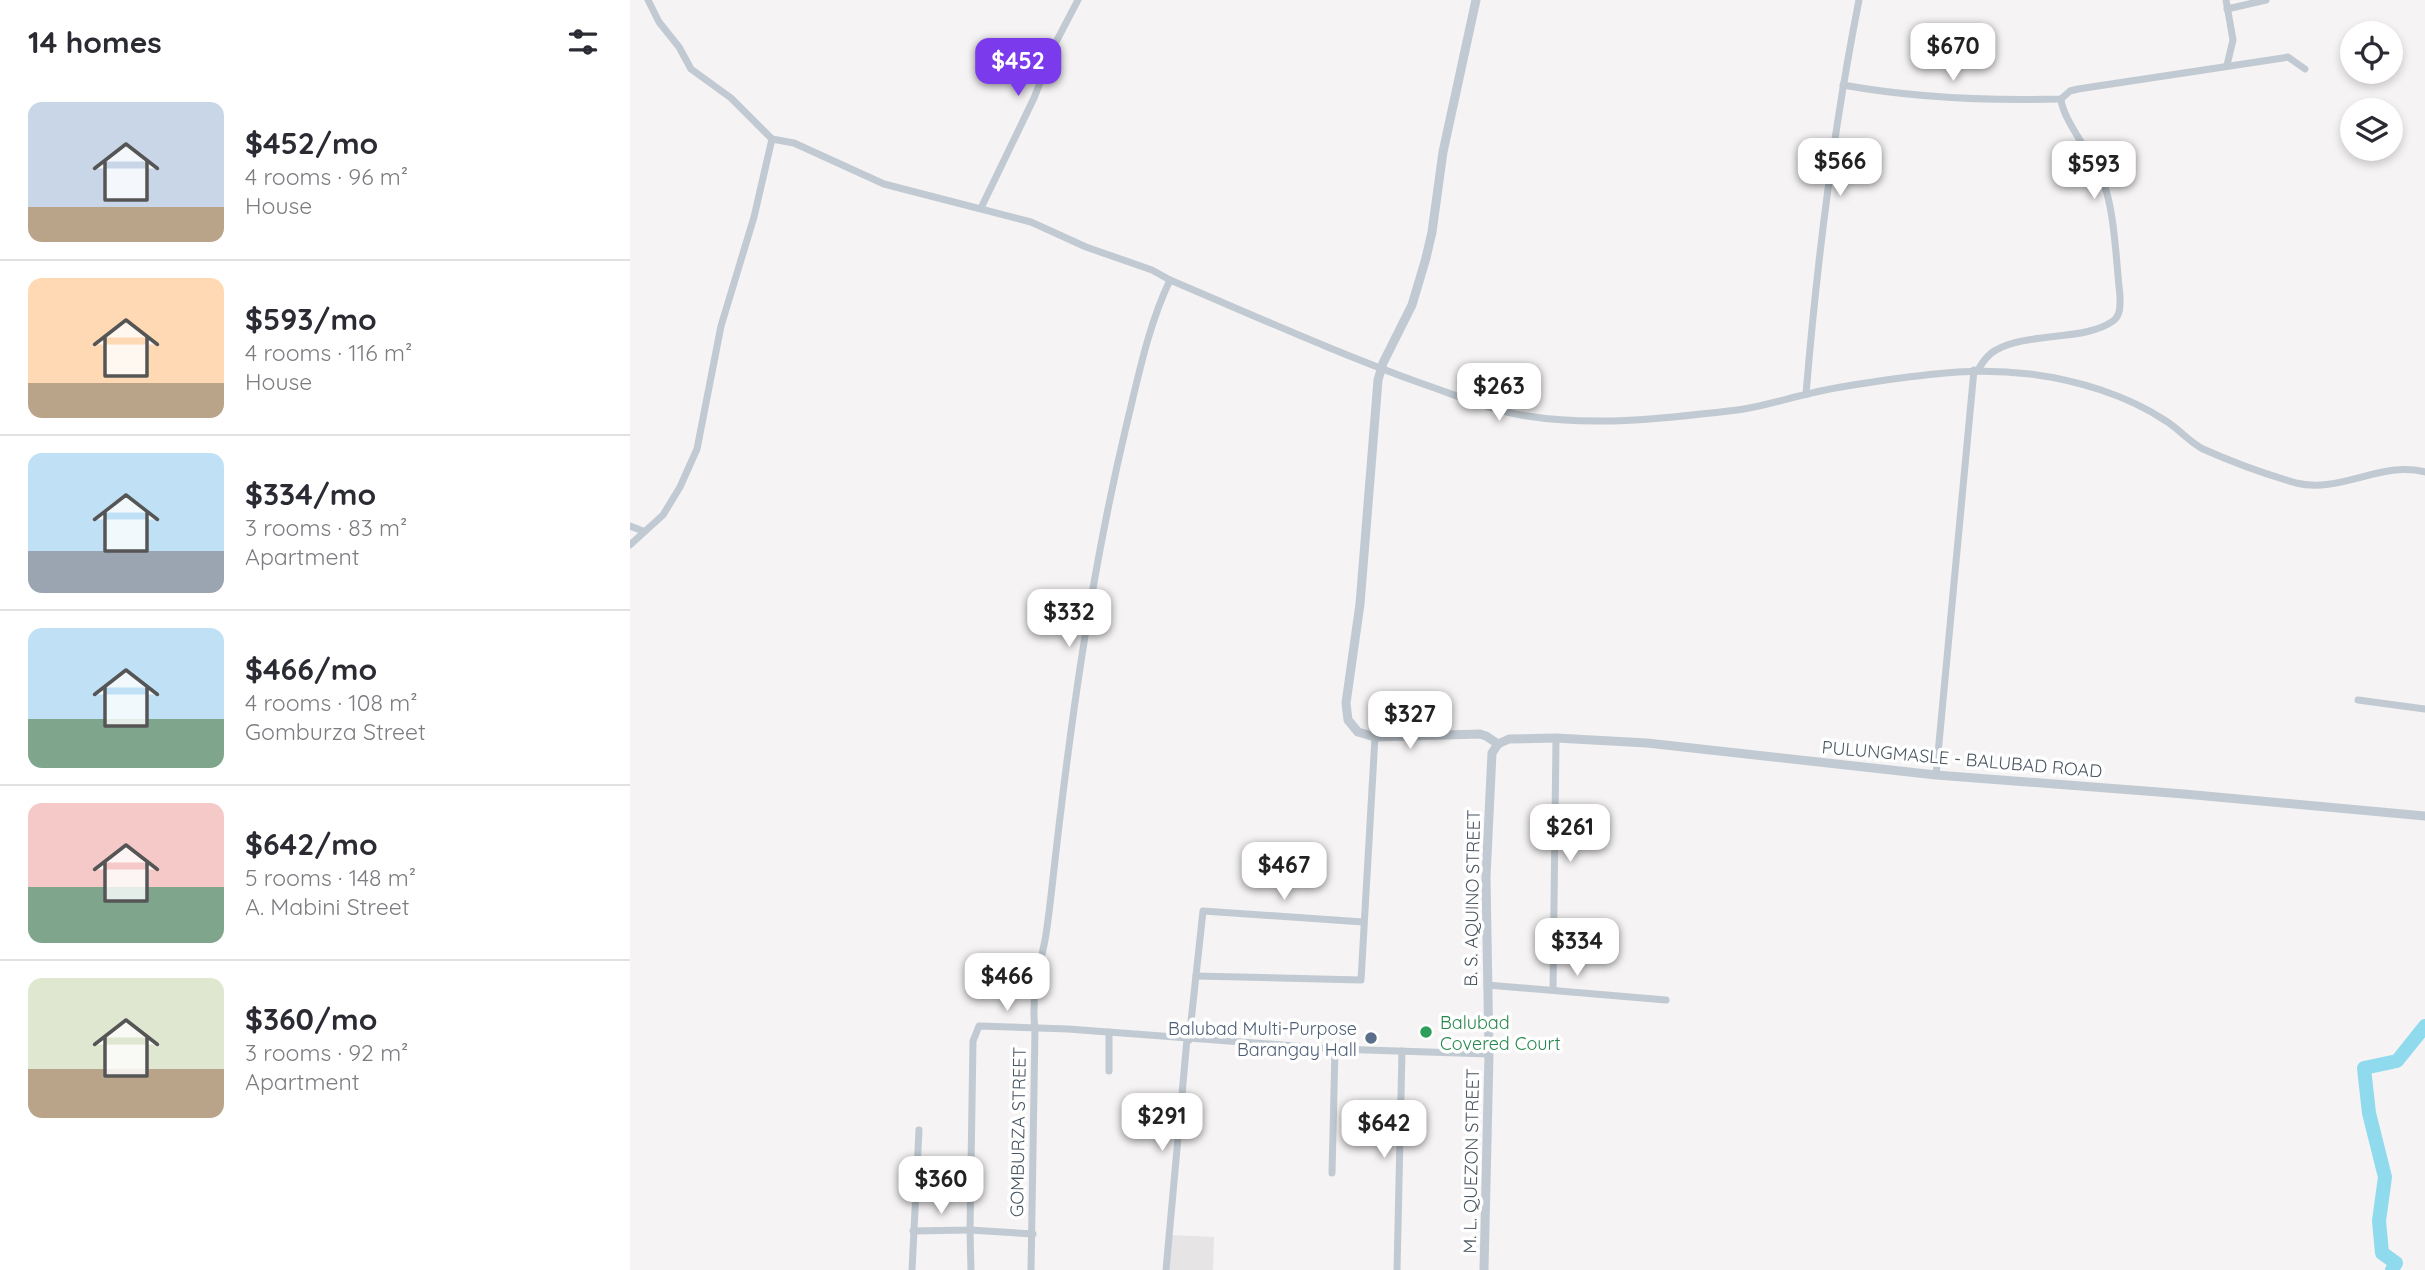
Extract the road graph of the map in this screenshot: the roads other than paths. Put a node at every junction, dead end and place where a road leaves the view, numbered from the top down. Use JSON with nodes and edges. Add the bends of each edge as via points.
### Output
{"nodes":[{"id":1,"x":648,"y":0,"type":"edge"},
{"id":2,"x":1078,"y":0,"type":"edge"},
{"id":3,"x":1476,"y":0,"type":"edge"},
{"id":4,"x":1859,"y":0,"type":"edge"},
{"id":5,"x":2266,"y":0,"type":"edge"},
{"id":6,"x":2226,"y":4,"type":"edge"},
{"id":7,"x":2227,"y":65,"type":"junction"},
{"id":8,"x":2305,"y":69,"type":"dead end"},
{"id":9,"x":1843,"y":85,"type":"junction"},
{"id":10,"x":2061,"y":99,"type":"junction"},
{"id":11,"x":772,"y":139,"type":"junction"},
{"id":12,"x":981,"y":208,"type":"junction"},
{"id":13,"x":1170,"y":280,"type":"junction"},
{"id":14,"x":1380,"y":369,"type":"junction"},
{"id":15,"x":1976,"y":370,"type":"junction"},
{"id":16,"x":1806,"y":394,"type":"junction"},
{"id":17,"x":2425,"y":472,"type":"edge"},
{"id":18,"x":630,"y":526,"type":"edge"},
{"id":19,"x":643,"y":531,"type":"junction"},
{"id":20,"x":630,"y":545,"type":"edge"},
{"id":21,"x":2358,"y":700,"type":"dead end"},
{"id":22,"x":2425,"y":709,"type":"edge"},
{"id":23,"x":1375,"y":737,"type":"junction"},
{"id":24,"x":1556,"y":738,"type":"junction"},
{"id":25,"x":1498,"y":744,"type":"junction"},
{"id":26,"x":1936,"y":775,"type":"junction"},
{"id":27,"x":2425,"y":816,"type":"edge"},
{"id":28,"x":1363,"y":922,"type":"junction"},
{"id":29,"x":1196,"y":976,"type":"junction"},
{"id":30,"x":1487,"y":985,"type":"junction"},
{"id":31,"x":1553,"y":990,"type":"junction"},
{"id":32,"x":1665,"y":1000,"type":"dead end"},
{"id":33,"x":1035,"y":1029,"type":"junction"},
{"id":34,"x":1110,"y":1032,"type":"junction"},
{"id":35,"x":1188,"y":1040,"type":"junction"},
{"id":36,"x":1335,"y":1049,"type":"junction"},
{"id":37,"x":1402,"y":1051,"type":"junction"},
{"id":38,"x":1489,"y":1054,"type":"junction"},
{"id":39,"x":1109,"y":1071,"type":"dead end"},
{"id":40,"x":919,"y":1130,"type":"dead end"},
{"id":41,"x":1332,"y":1173,"type":"dead end"},
{"id":42,"x":913,"y":1230,"type":"junction"},
{"id":43,"x":970,"y":1230,"type":"junction"},
{"id":44,"x":1032,"y":1234,"type":"junction"},
{"id":45,"x":912,"y":1270,"type":"edge"},
{"id":46,"x":971,"y":1270,"type":"edge"},
{"id":47,"x":1031,"y":1270,"type":"edge"},
{"id":48,"x":1166,"y":1270,"type":"edge"},
{"id":49,"x":1397,"y":1270,"type":"edge"},
{"id":50,"x":1484,"y":1270,"type":"edge"}],
"edges":[{"from":1,"to":11,"type":"street","via":[[691,69]]},
{"from":2,"to":12,"type":"street"},
{"from":3,"to":14,"type":"street","via":[[1426,258],[1412,305]]},
{"from":4,"to":9,"type":"street"},
{"from":5,"to":6,"type":"street"},
{"from":6,"to":7,"type":"street","via":[[2233,40]]},
{"from":7,"to":8,"type":"street","via":[[2288,57]]},
{"from":7,"to":10,"type":"street","via":[[2078,89]]},
{"from":9,"to":10,"type":"street","via":[[1984,100]]},
{"from":9,"to":16,"type":"street","via":[[1819,247]]},
{"from":10,"to":15,"type":"street","via":[[2105,184],[2119,313],[2112,322],[2085,332],[2031,339],[1994,351]]},
{"from":11,"to":12,"type":"street","via":[[794,144],[884,184]]},
{"from":11,"to":19,"type":"street","via":[[721,326],[697,449],[663,515]]},
{"from":12,"to":13,"type":"street","via":[[1031,222]]},
{"from":13,"to":14,"type":"street"},
{"from":13,"to":33,"type":"street","via":[[1141,367],[1119,457],[1088,619],[1034,991]]},
{"from":14,"to":16,"type":"street","via":[[1525,416],[1560,419],[1734,411]]},
{"from":14,"to":23,"type":"street","via":[[1360,604],[1346,703],[1348,720],[1358,732]]},
{"from":15,"to":16,"type":"street"},
{"from":15,"to":17,"type":"street","via":[[2033,374],[2104,391],[2167,421],[2201,448],[2298,483],[2337,484],[2406,468]]},
{"from":15,"to":26,"type":"street"},
{"from":18,"to":19,"type":"street"},
{"from":19,"to":20,"type":"street"},
{"from":21,"to":22,"type":"street"},
{"from":23,"to":25,"type":"street","via":[[1480,734]]},
{"from":23,"to":28,"type":"street"},
{"from":24,"to":25,"type":"street","name":"PULUNGMASLE - BALUBAD ROAD","via":[[1510,739]]},
{"from":24,"to":26,"type":"street","name":"PULUNGMASLE - BALUBAD ROAD","via":[[1647,743]]},
{"from":24,"to":31,"type":"street"},
{"from":25,"to":30,"type":"street","name":"B. S. AQUINO STREET","via":[[1492,753],[1486,877]]},
{"from":26,"to":27,"type":"street","name":"PULUNGMASLE - BALUBAD ROAD"},
{"from":28,"to":29,"type":"street","via":[[1362,980]]},
{"from":28,"to":29,"type":"street","via":[[1203,911]]},
{"from":29,"to":35,"type":"street"},
{"from":30,"to":31,"type":"street"},
{"from":30,"to":38,"type":"street","name":"B. S. AQUINO STREET"},
{"from":31,"to":32,"type":"street"},
{"from":33,"to":34,"type":"street","name":"GOMBURZA STREET"},
{"from":33,"to":43,"type":"street","via":[[979,1026],[973,1041]]},
{"from":33,"to":44,"type":"street","name":"GOMBURZA STREET"},
{"from":34,"to":35,"type":"street","name":"GOMBURZA STREET"},
{"from":34,"to":39,"type":"street"},
{"from":35,"to":36,"type":"street","name":"GOMBURZA STREET"},
{"from":35,"to":48,"type":"street"},
{"from":36,"to":37,"type":"street","name":"GOMBURZA STREET"},
{"from":36,"to":41,"type":"street"},
{"from":37,"to":38,"type":"street","name":"GOMBURZA STREET"},
{"from":37,"to":49,"type":"street"},
{"from":38,"to":50,"type":"street","name":"M. L. QUEZON STREET"},
{"from":40,"to":42,"type":"street"},
{"from":42,"to":43,"type":"street"},
{"from":42,"to":45,"type":"street"},
{"from":43,"to":44,"type":"street"},
{"from":43,"to":46,"type":"street"},
{"from":44,"to":47,"type":"street","name":"GOMBURZA STREET"}]}
